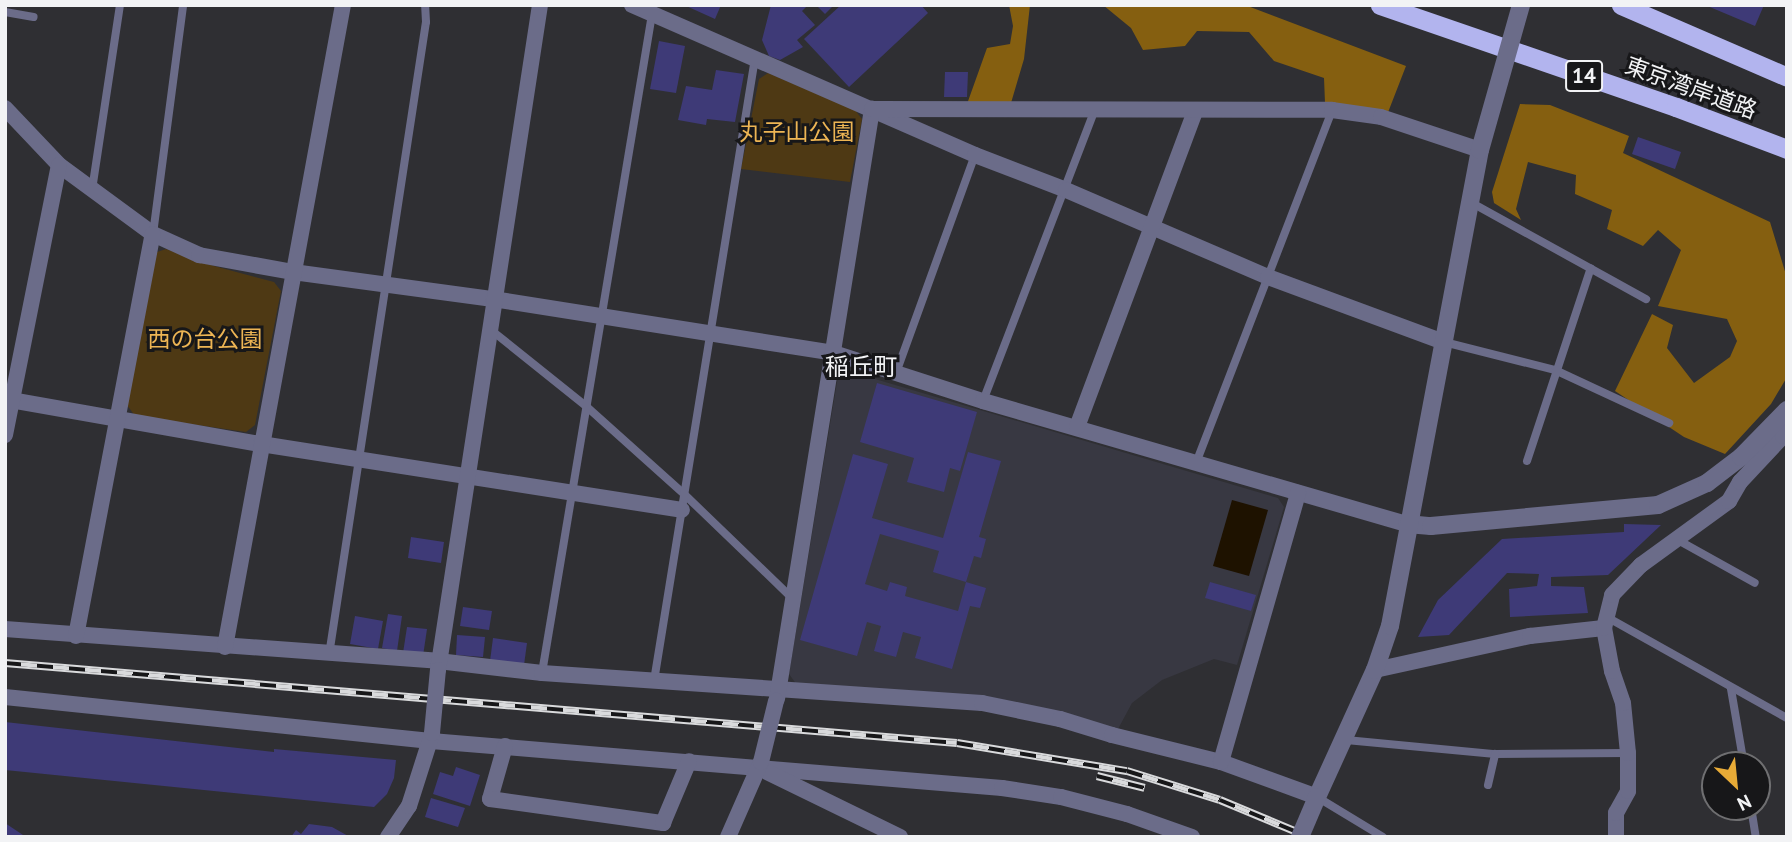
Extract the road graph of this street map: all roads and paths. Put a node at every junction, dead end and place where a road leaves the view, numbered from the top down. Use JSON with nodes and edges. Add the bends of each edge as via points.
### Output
{"nodes":[{"id":1,"x":120,"y":5,"type":"edge"},
{"id":2,"x":183,"y":5,"type":"edge"},
{"id":3,"x":343,"y":5,"type":"edge"},
{"id":4,"x":425,"y":5,"type":"edge"},
{"id":5,"x":540,"y":5,"type":"edge"},
{"id":6,"x":632,"y":5,"type":"edge"},
{"id":7,"x":1380,"y":5,"type":"edge"},
{"id":8,"x":1521,"y":5,"type":"edge"},
{"id":9,"x":1622,"y":5,"type":"edge"},
{"id":10,"x":5,"y":12,"type":"edge"},
{"id":11,"x":652,"y":14,"type":"junction"},
{"id":12,"x":34,"y":17,"type":"dead end"},
{"id":13,"x":755,"y":58,"type":"junction"},
{"id":14,"x":1787,"y":77,"type":"edge"},
{"id":15,"x":5,"y":108,"type":"edge"},
{"id":16,"x":872,"y":109,"type":"junction"},
{"id":17,"x":1095,"y":109,"type":"junction"},
{"id":18,"x":1332,"y":110,"type":"junction"},
{"id":19,"x":1195,"y":111,"type":"junction"},
{"id":20,"x":1787,"y":149,"type":"edge"},
{"id":21,"x":1480,"y":150,"type":"junction"},
{"id":22,"x":975,"y":155,"type":"junction"},
{"id":23,"x":59,"y":166,"type":"junction"},
{"id":24,"x":92,"y":190,"type":"junction"},
{"id":25,"x":1066,"y":190,"type":"junction"},
{"id":26,"x":1472,"y":203,"type":"junction"},
{"id":27,"x":1152,"y":229,"type":"junction"},
{"id":28,"x":153,"y":234,"type":"junction"},
{"id":29,"x":1591,"y":268,"type":"junction"},
{"id":30,"x":293,"y":272,"type":"junction"},
{"id":31,"x":1268,"y":277,"type":"junction"},
{"id":32,"x":385,"y":285,"type":"junction"},
{"id":33,"x":493,"y":299,"type":"junction"},
{"id":34,"x":1646,"y":299,"type":"dead end"},
{"id":35,"x":601,"y":318,"type":"junction"},
{"id":36,"x":488,"y":328,"type":"junction"},
{"id":37,"x":709,"y":334,"type":"junction"},
{"id":38,"x":1444,"y":342,"type":"junction"},
{"id":39,"x":834,"y":353,"type":"junction"},
{"id":40,"x":1555,"y":370,"type":"junction"},
{"id":41,"x":896,"y":373,"type":"junction"},
{"id":42,"x":8,"y":400,"type":"edge"},
{"id":43,"x":983,"y":401,"type":"junction"},
{"id":44,"x":587,"y":407,"type":"junction"},
{"id":45,"x":1786,"y":412,"type":"edge"},
{"id":46,"x":116,"y":420,"type":"junction"},
{"id":47,"x":1669,"y":423,"type":"dead end"},
{"id":48,"x":1077,"y":427,"type":"junction"},
{"id":49,"x":5,"y":435,"type":"edge"},
{"id":50,"x":261,"y":444,"type":"junction"},
{"id":51,"x":360,"y":459,"type":"junction"},
{"id":52,"x":1527,"y":461,"type":"dead end"},
{"id":53,"x":1196,"y":463,"type":"junction"},
{"id":54,"x":465,"y":475,"type":"junction"},
{"id":55,"x":573,"y":492,"type":"junction"},
{"id":56,"x":1298,"y":494,"type":"junction"},
{"id":57,"x":683,"y":502,"type":"junction"},
{"id":58,"x":1407,"y":524,"type":"junction"},
{"id":59,"x":1676,"y":539,"type":"junction"},
{"id":60,"x":1755,"y":583,"type":"dead end"},
{"id":61,"x":793,"y":599,"type":"junction"},
{"id":62,"x":1604,"y":622,"type":"junction"},
{"id":63,"x":5,"y":629,"type":"edge"},
{"id":64,"x":76,"y":636,"type":"junction"},
{"id":65,"x":225,"y":647,"type":"junction"},
{"id":66,"x":329,"y":655,"type":"junction"},
{"id":67,"x":438,"y":666,"type":"junction"},
{"id":68,"x":1375,"y":670,"type":"junction"},
{"id":69,"x":542,"y":673,"type":"junction"},
{"id":70,"x":654,"y":681,"type":"junction"},
{"id":71,"x":1731,"y":689,"type":"junction"},
{"id":72,"x":778,"y":695,"type":"junction"},
{"id":73,"x":5,"y":697,"type":"edge"},
{"id":74,"x":1787,"y":719,"type":"edge"},
{"id":75,"x":432,"y":737,"type":"junction"},
{"id":76,"x":1346,"y":740,"type":"junction"},
{"id":77,"x":505,"y":746,"type":"junction"},
{"id":78,"x":1742,"y":751,"type":"edge"},
{"id":79,"x":1628,"y":753,"type":"junction"},
{"id":80,"x":1495,"y":754,"type":"junction"},
{"id":81,"x":689,"y":761,"type":"junction"},
{"id":82,"x":1221,"y":762,"type":"junction"},
{"id":83,"x":760,"y":765,"type":"junction"},
{"id":84,"x":1488,"y":785,"type":"dead end"},
{"id":85,"x":1317,"y":797,"type":"junction"},
{"id":86,"x":388,"y":837,"type":"edge"},
{"id":87,"x":728,"y":837,"type":"edge"},
{"id":88,"x":900,"y":837,"type":"edge"},
{"id":89,"x":1192,"y":837,"type":"edge"},
{"id":90,"x":1300,"y":837,"type":"edge"},
{"id":91,"x":1384,"y":837,"type":"edge"},
{"id":92,"x":1616,"y":837,"type":"edge"}],
"edges":[{"from":1,"to":24,"type":"lane"},
{"from":2,"to":28,"type":"lane"},
{"from":3,"to":30,"type":"street"},
{"from":4,"to":32,"type":"lane"},
{"from":5,"to":33,"type":"street"},
{"from":6,"to":11,"type":"street"},
{"from":7,"to":20,"type":"highway","name":"東京湾岸道路","number":"14"},
{"from":8,"to":21,"type":"street","bridge":true},
{"from":9,"to":14,"type":"highway","name":"東京湾岸道路"},
{"from":10,"to":12,"type":"lane"},
{"from":11,"to":13,"type":"street"},
{"from":11,"to":35,"type":"lane"},
{"from":13,"to":16,"type":"street"},
{"from":13,"to":37,"type":"lane"},
{"from":15,"to":23,"type":"street"},
{"from":16,"to":17,"type":"street"},
{"from":16,"to":22,"type":"street"},
{"from":16,"to":39,"type":"street"},
{"from":17,"to":19,"type":"street"},
{"from":17,"to":25,"type":"lane"},
{"from":18,"to":19,"type":"street"},
{"from":18,"to":21,"type":"street","via":[[1381,117]]},
{"from":18,"to":31,"type":"lane"},
{"from":19,"to":27,"type":"street"},
{"from":21,"to":26,"type":"street"},
{"from":22,"to":25,"type":"street"},
{"from":22,"to":41,"type":"lane"},
{"from":23,"to":24,"type":"street"},
{"from":23,"to":42,"type":"street"},
{"from":24,"to":28,"type":"street"},
{"from":25,"to":27,"type":"street"},
{"from":25,"to":43,"type":"lane"},
{"from":26,"to":29,"type":"lane"},
{"from":26,"to":38,"type":"street"},
{"from":27,"to":31,"type":"street"},
{"from":27,"to":48,"type":"street"},
{"from":28,"to":30,"type":"street","via":[[200,255]]},
{"from":28,"to":46,"type":"street"},
{"from":29,"to":34,"type":"lane"},
{"from":29,"to":40,"type":"lane"},
{"from":30,"to":32,"type":"street"},
{"from":30,"to":50,"type":"street"},
{"from":31,"to":38,"type":"street"},
{"from":31,"to":53,"type":"lane"},
{"from":32,"to":33,"type":"street"},
{"from":32,"to":51,"type":"lane"},
{"from":33,"to":35,"type":"street"},
{"from":33,"to":36,"type":"street"},
{"from":35,"to":37,"type":"street"},
{"from":35,"to":44,"type":"lane"},
{"from":36,"to":44,"type":"lane"},
{"from":36,"to":54,"type":"street"},
{"from":37,"to":39,"type":"street"},
{"from":37,"to":57,"type":"lane"},
{"from":38,"to":40,"type":"lane"},
{"from":38,"to":58,"type":"street"},
{"from":39,"to":41,"type":"street"},
{"from":39,"to":61,"type":"street"},
{"from":40,"to":47,"type":"lane"},
{"from":40,"to":52,"type":"lane"},
{"from":41,"to":43,"type":"street"},
{"from":42,"to":46,"type":"street"},
{"from":42,"to":49,"type":"street"},
{"from":43,"to":48,"type":"street"},
{"from":44,"to":55,"type":"lane"},
{"from":44,"to":57,"type":"lane"},
{"from":45,"to":58,"type":"street","via":[[1707,483],[1658,505],[1431,526]]},
{"from":45,"to":59,"type":"street","via":[[1783,436],[1740,482],[1730,501]]},
{"from":46,"to":50,"type":"street"},
{"from":46,"to":64,"type":"street"},
{"from":48,"to":53,"type":"street"},
{"from":50,"to":51,"type":"street"},
{"from":50,"to":65,"type":"street"},
{"from":51,"to":54,"type":"street"},
{"from":51,"to":66,"type":"lane"},
{"from":53,"to":56,"type":"street"},
{"from":54,"to":55,"type":"street"},
{"from":54,"to":67,"type":"street"},
{"from":55,"to":57,"type":"street"},
{"from":55,"to":69,"type":"lane"},
{"from":56,"to":58,"type":"street"},
{"from":56,"to":82,"type":"street"},
{"from":57,"to":61,"type":"lane"},
{"from":57,"to":70,"type":"lane"},
{"from":58,"to":68,"type":"street","via":[[1390,626]]},
{"from":59,"to":60,"type":"lane"},
{"from":59,"to":62,"type":"street","via":[[1612,595]]},
{"from":61,"to":72,"type":"street"},
{"from":62,"to":68,"type":"street"},
{"from":62,"to":71,"type":"lane"},
{"from":62,"to":79,"type":"street","via":[[1623,703]]},
{"from":63,"to":64,"type":"street"},
{"from":64,"to":65,"type":"street"},
{"from":65,"to":66,"type":"street"},
{"from":66,"to":67,"type":"street"},
{"from":67,"to":69,"type":"street"},
{"from":67,"to":75,"type":"street","bridge":true},
{"from":68,"to":76,"type":"street"},
{"from":69,"to":70,"type":"street"},
{"from":70,"to":72,"type":"street"},
{"from":71,"to":74,"type":"lane"},
{"from":71,"to":78,"type":"lane"},
{"from":72,"to":82,"type":"street","via":[[982,703]]},
{"from":72,"to":83,"type":"street","bridge":true},
{"from":73,"to":75,"type":"street"},
{"from":75,"to":77,"type":"street"},
{"from":75,"to":86,"type":"street","via":[[409,806]]},
{"from":76,"to":80,"type":"lane"},
{"from":76,"to":85,"type":"street"},
{"from":77,"to":81,"type":"street"},
{"from":77,"to":81,"type":"street","via":[[490,799],[663,823]]},
{"from":79,"to":80,"type":"lane"},
{"from":79,"to":92,"type":"street","via":[[1628,791],[1616,813]]},
{"from":80,"to":84,"type":"lane"},
{"from":81,"to":83,"type":"street"},
{"from":82,"to":85,"type":"street"},
{"from":83,"to":87,"type":"street"},
{"from":83,"to":88,"type":"street"},
{"from":83,"to":89,"type":"street","via":[[1061,797]]},
{"from":85,"to":90,"type":"street","bridge":true},
{"from":85,"to":91,"type":"lane"}]}
